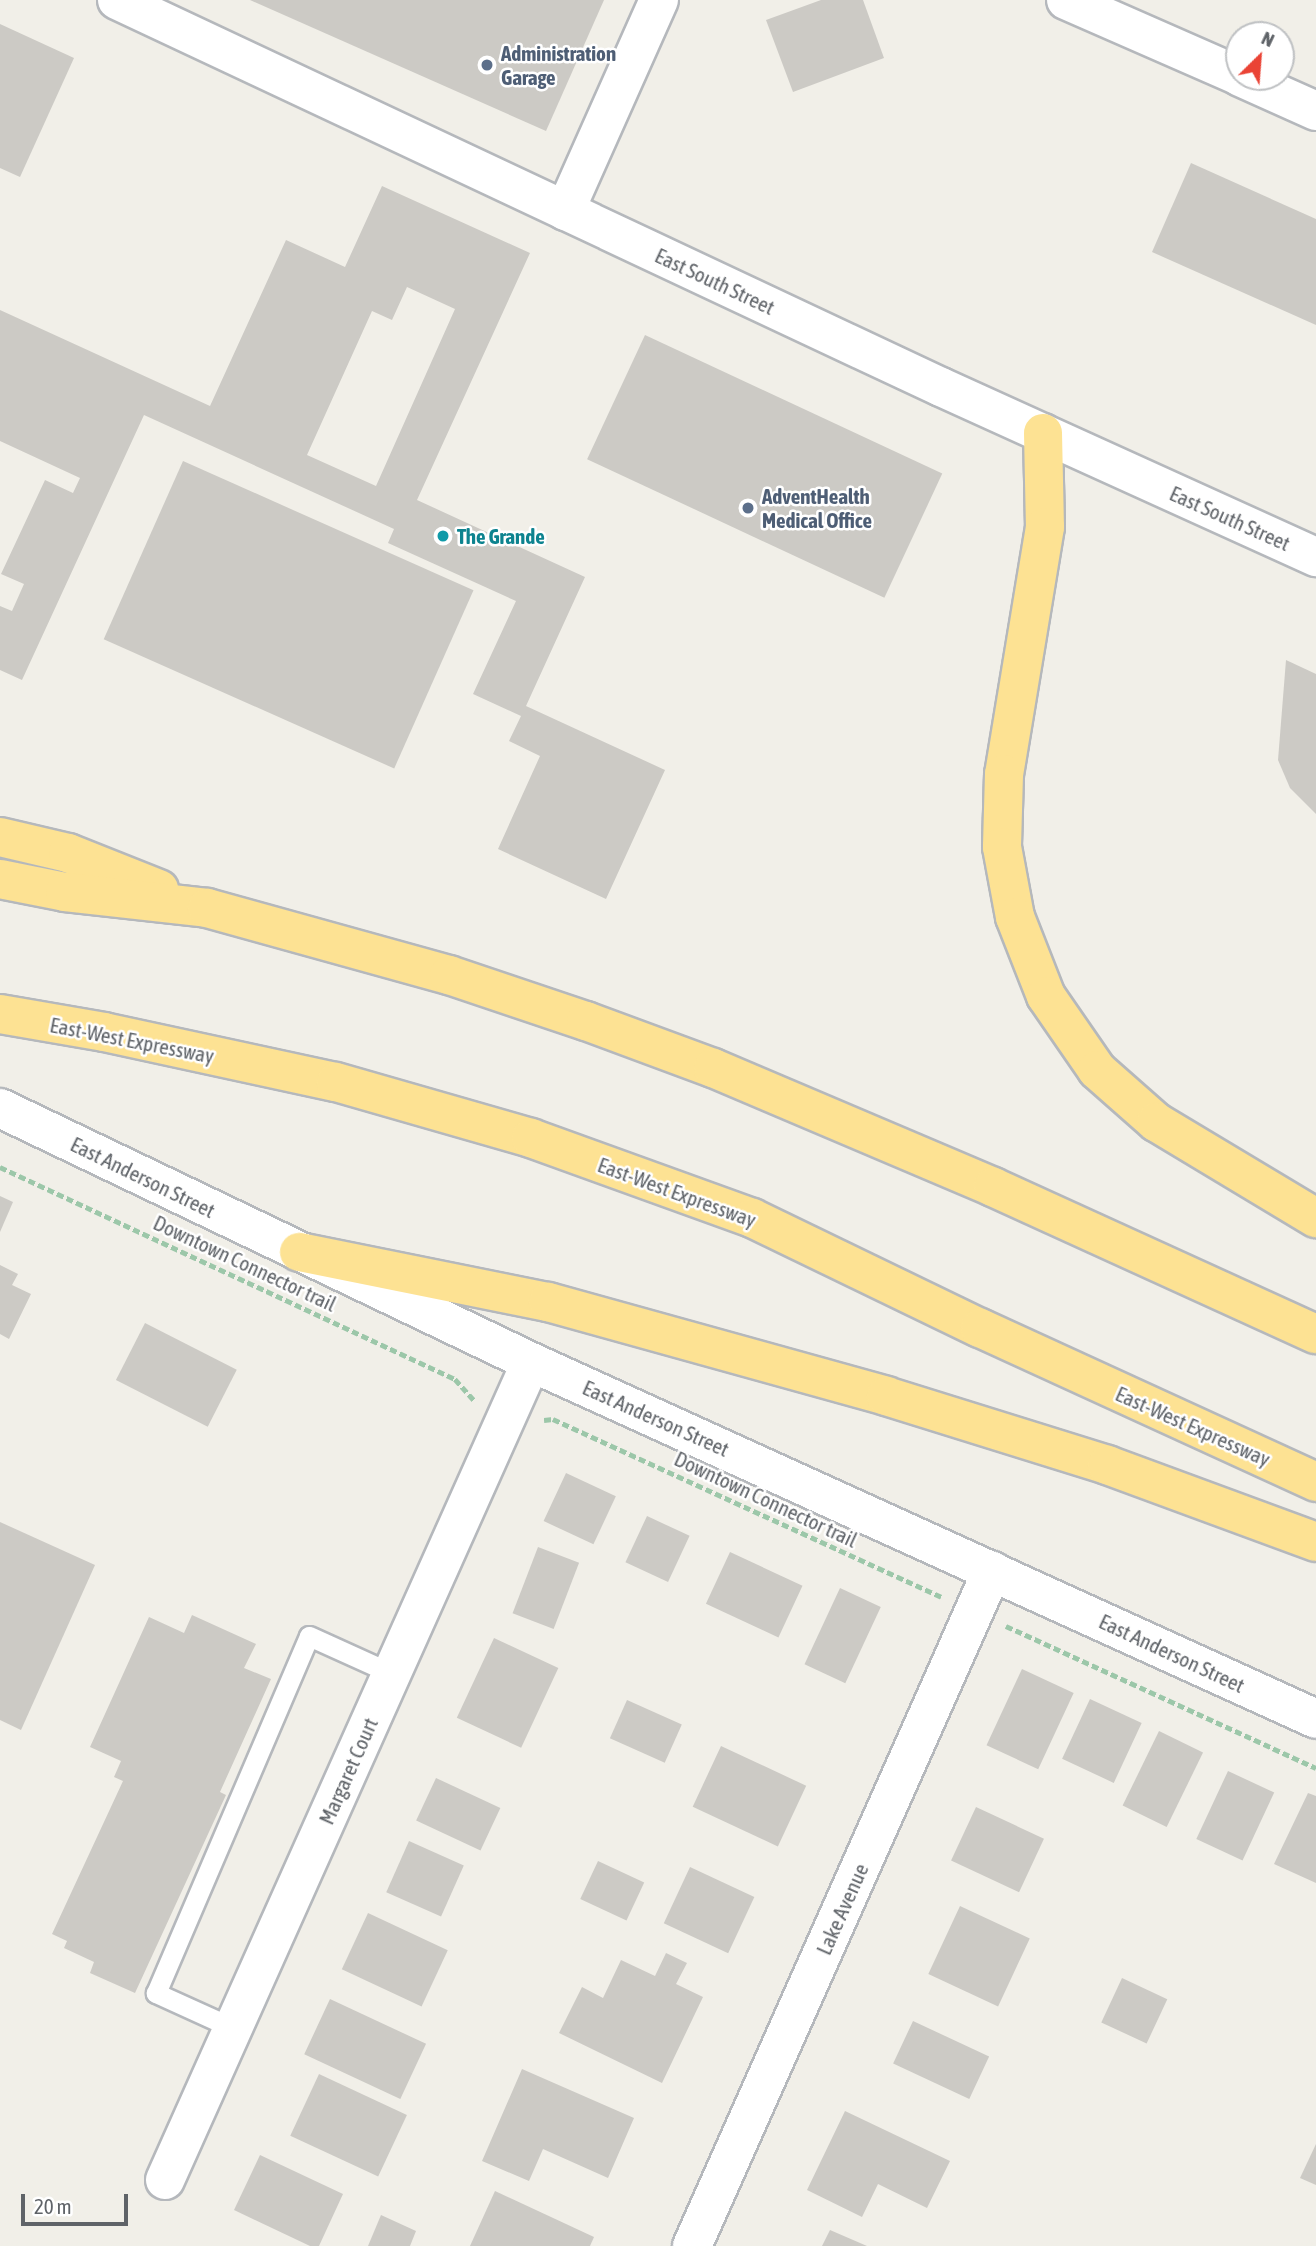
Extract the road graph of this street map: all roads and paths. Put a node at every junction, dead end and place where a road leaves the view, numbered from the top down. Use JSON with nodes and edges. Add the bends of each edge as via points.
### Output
{"nodes":[{"id":1,"x":117,"y":0,"type":"edge"},
{"id":2,"x":152,"y":0,"type":"edge"},
{"id":3,"x":659,"y":0,"type":"edge"},
{"id":4,"x":1066,"y":0,"type":"edge"},
{"id":5,"x":1225,"y":70,"type":"edge"},
{"id":6,"x":1271,"y":91,"type":"edge"},
{"id":7,"x":1316,"y":111,"type":"edge"},
{"id":8,"x":413,"y":139,"type":"junction"},
{"id":9,"x":565,"y":211,"type":"junction"},
{"id":10,"x":1042,"y":433,"type":"junction"},
{"id":11,"x":1316,"y":557,"type":"edge"},
{"id":12,"x":0,"y":837,"type":"edge"},
{"id":13,"x":0,"y":879,"type":"edge"},
{"id":14,"x":207,"y":908,"type":"junction"},
{"id":15,"x":0,"y":1014,"type":"edge"},
{"id":16,"x":0,"y":1108,"type":"edge"},
{"id":17,"x":0,"y":1167,"type":"edge"},
{"id":18,"x":1316,"y":1218,"type":"edge"},
{"id":19,"x":299,"y":1252,"type":"junction"},
{"id":20,"x":1316,"y":1334,"type":"edge"},
{"id":21,"x":531,"y":1362,"type":"junction"},
{"id":22,"x":469,"y":1398,"type":"dead end"},
{"id":23,"x":539,"y":1421,"type":"dead end"},
{"id":24,"x":1316,"y":1482,"type":"edge"},
{"id":25,"x":1316,"y":1542,"type":"edge"},
{"id":26,"x":992,"y":1571,"type":"junction"},
{"id":27,"x":953,"y":1602,"type":"dead end"},
{"id":28,"x":1002,"y":1624,"type":"dead end"},
{"id":29,"x":391,"y":1673,"type":"junction"},
{"id":30,"x":1316,"y":1719,"type":"edge"},
{"id":31,"x":1316,"y":1768,"type":"edge"},
{"id":32,"x":233,"y":2028,"type":"junction"},
{"id":33,"x":165,"y":2180,"type":"dead end"},
{"id":34,"x":692,"y":2246,"type":"edge"}],
"edges":[{"from":1,"to":8,"type":"main road","name":"East South Street"},
{"from":2,"to":8,"type":"main road","via":[[365,99]]},
{"from":3,"to":9,"type":"main road"},
{"from":4,"to":5,"type":"main road"},
{"from":6,"to":7,"type":"main road"},
{"from":8,"to":9,"type":"main road","name":"East South Street"},
{"from":9,"to":10,"type":"main road","name":"East South Street"},
{"from":10,"to":11,"type":"main road","name":"East South Street"},
{"from":10,"to":18,"type":"highway","via":[[1045,527],[1004,775],[1002,847],[1015,918],[1046,996],[1097,1070],[1156,1122]]},
{"from":12,"to":14,"type":"highway","via":[[68,853]]},
{"from":13,"to":14,"type":"highway","via":[[65,892]]},
{"from":14,"to":20,"type":"highway","via":[[449,975],[713,1068],[993,1186]]},
{"from":15,"to":24,"type":"highway","name":"East-West Expressway","via":[[336,1082],[518,1134],[752,1218]]},
{"from":16,"to":19,"type":"main road","name":"East Anderson Street"},
{"from":17,"to":22,"type":"path","name":"Downtown Connector trail","via":[[455,1379]]},
{"from":19,"to":21,"type":"main road","name":"East Anderson Street"},
{"from":19,"to":25,"type":"highway","via":[[548,1302],[886,1396],[1107,1465]]},
{"from":21,"to":26,"type":"main road","name":"East Anderson Street"},
{"from":21,"to":29,"type":"main road","name":"Margaret Court"},
{"from":23,"to":27,"type":"path","name":"Downtown Connector trail","via":[[552,1419]]},
{"from":26,"to":30,"type":"main road","name":"East Anderson Street"},
{"from":26,"to":34,"type":"main road","name":"Lake Avenue"},
{"from":28,"to":31,"type":"path"},
{"from":29,"to":32,"type":"main road","name":"Margaret Court"},
{"from":29,"to":32,"type":"lane","via":[[309,1636],[156,1993]]},
{"from":32,"to":33,"type":"main road","name":"Margaret Court"}]}
